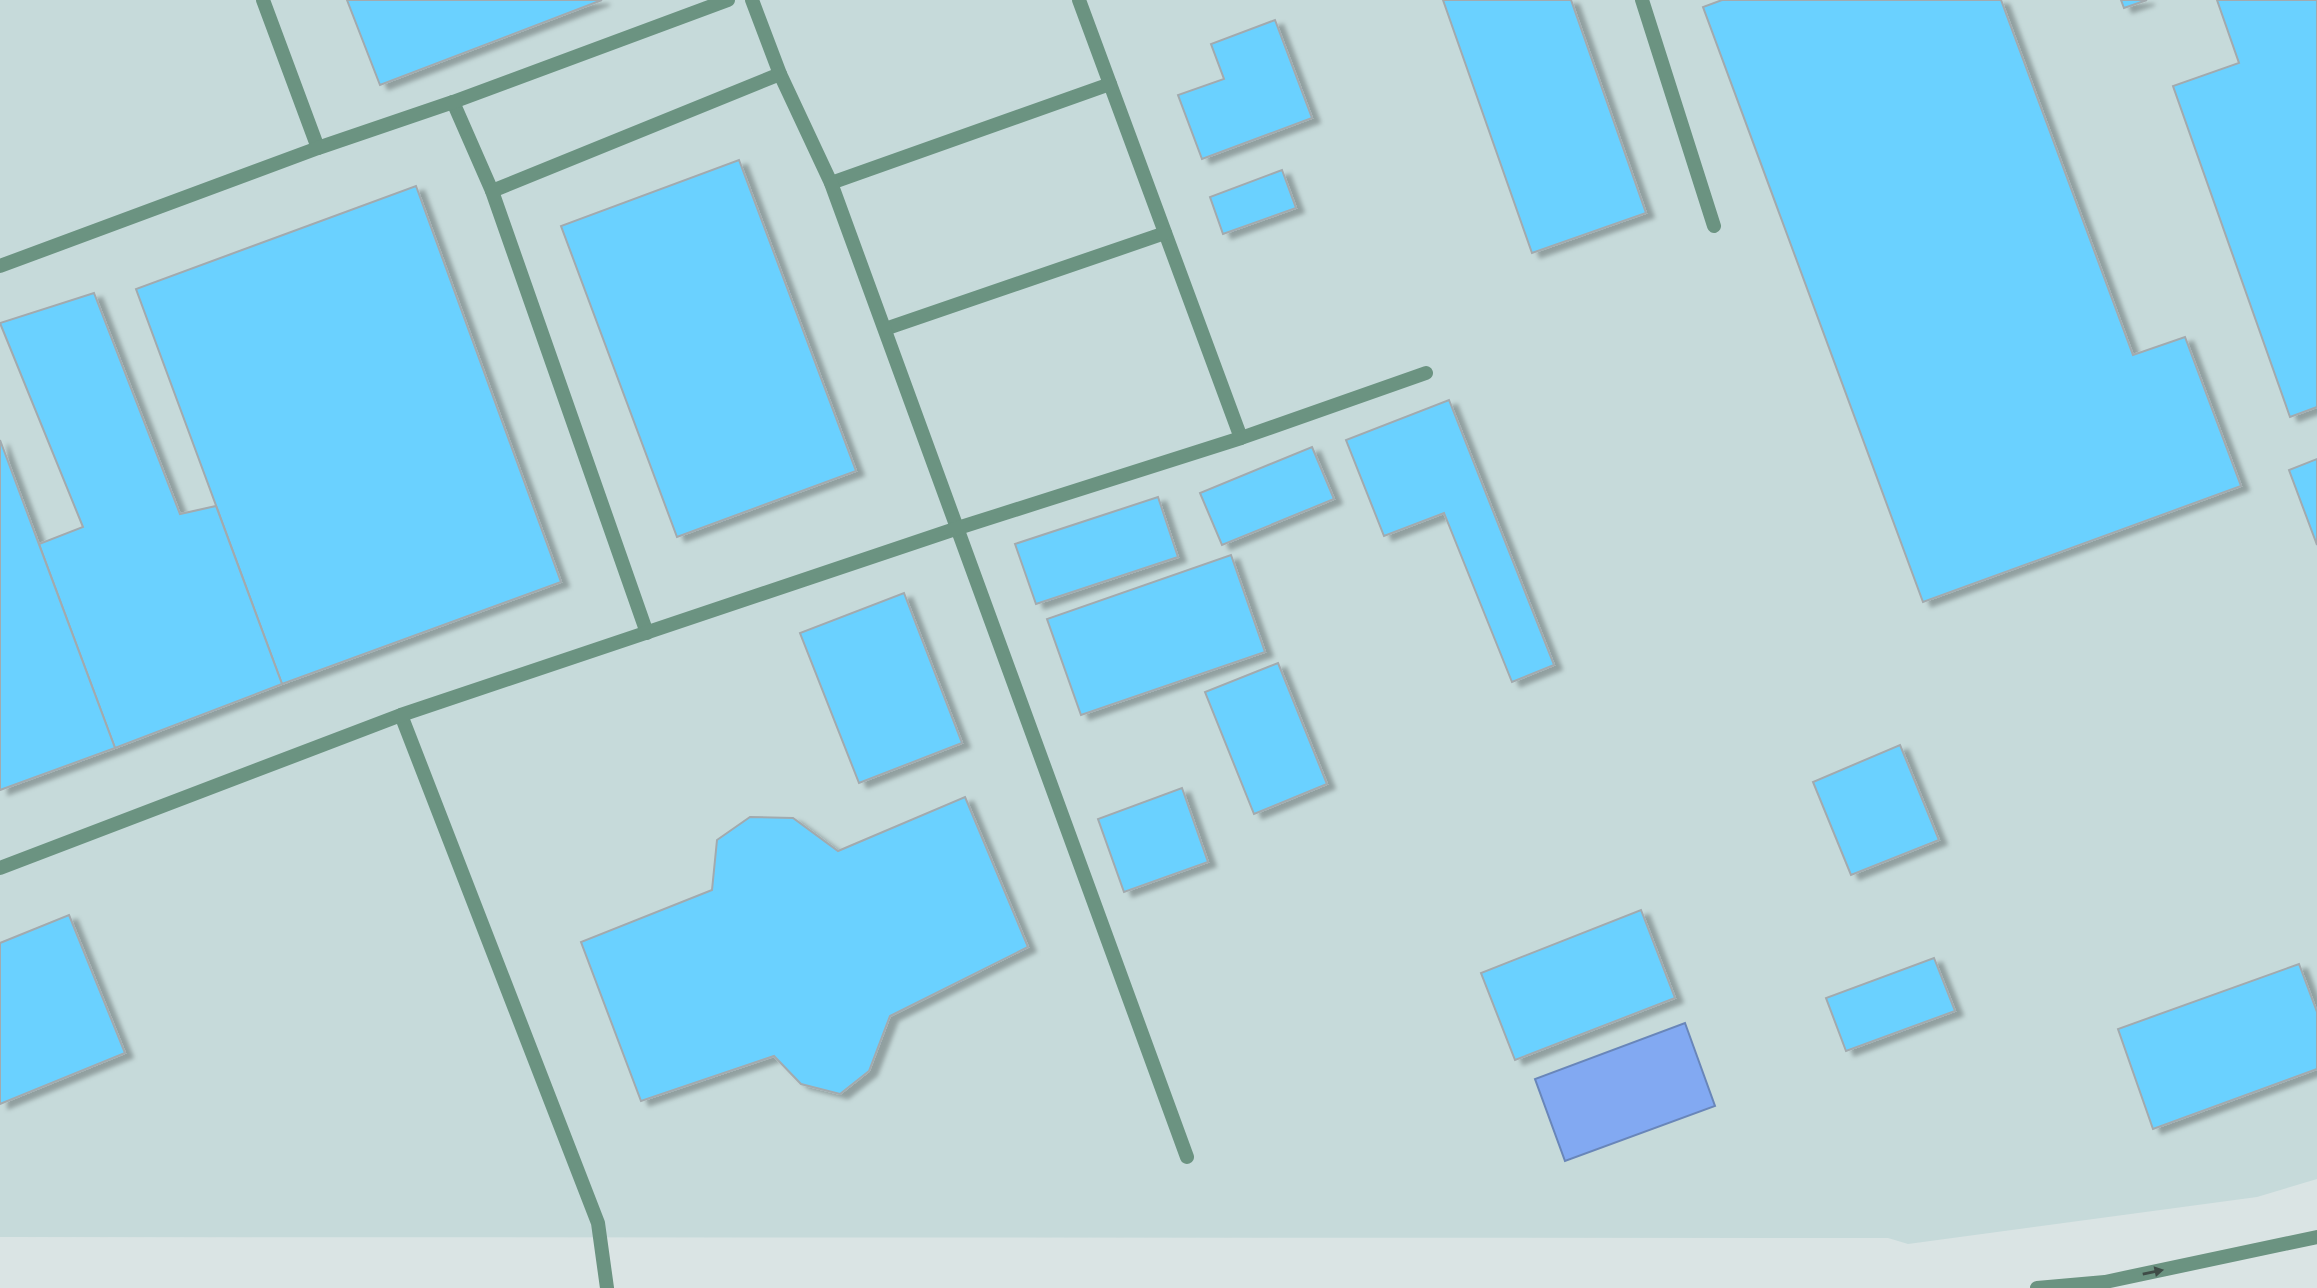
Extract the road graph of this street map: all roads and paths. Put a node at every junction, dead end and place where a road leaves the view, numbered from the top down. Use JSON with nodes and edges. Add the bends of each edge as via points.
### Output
{"nodes":[{"id":1,"x":263,"y":0,"type":"edge"},
{"id":2,"x":728,"y":0,"type":"edge"},
{"id":3,"x":752,"y":0,"type":"edge"},
{"id":4,"x":1079,"y":0,"type":"edge"},
{"id":5,"x":1642,"y":0,"type":"edge"},
{"id":6,"x":780,"y":75,"type":"junction"},
{"id":7,"x":1110,"y":84,"type":"junction"},
{"id":8,"x":453,"y":102,"type":"junction"},
{"id":9,"x":318,"y":148,"type":"junction"},
{"id":10,"x":831,"y":183,"type":"junction"},
{"id":11,"x":492,"y":191,"type":"junction"},
{"id":12,"x":1714,"y":226,"type":"dead end"},
{"id":13,"x":1165,"y":233,"type":"junction"},
{"id":14,"x":0,"y":267,"type":"edge"},
{"id":15,"x":885,"y":328,"type":"junction"},
{"id":16,"x":1426,"y":373,"type":"dead end"},
{"id":17,"x":1241,"y":438,"type":"junction"},
{"id":18,"x":958,"y":527,"type":"junction"},
{"id":19,"x":647,"y":633,"type":"junction"},
{"id":20,"x":401,"y":715,"type":"junction"},
{"id":21,"x":0,"y":868,"type":"edge"},
{"id":22,"x":1187,"y":1157,"type":"dead end"},
{"id":23,"x":2317,"y":1237,"type":"edge"},
{"id":24,"x":607,"y":1288,"type":"edge"},
{"id":25,"x":2037,"y":1288,"type":"edge"}],
"edges":[{"from":1,"to":9,"type":"street"},
{"from":2,"to":8,"type":"street"},
{"from":3,"to":6,"type":"street"},
{"from":4,"to":7,"type":"street"},
{"from":5,"to":12,"type":"street"},
{"from":6,"to":10,"type":"street"},
{"from":6,"to":11,"type":"street"},
{"from":7,"to":10,"type":"street"},
{"from":7,"to":13,"type":"street"},
{"from":8,"to":9,"type":"street"},
{"from":8,"to":11,"type":"street"},
{"from":9,"to":14,"type":"street"},
{"from":10,"to":15,"type":"street"},
{"from":11,"to":19,"type":"street"},
{"from":13,"to":15,"type":"street"},
{"from":13,"to":17,"type":"street"},
{"from":15,"to":18,"type":"street"},
{"from":16,"to":17,"type":"street"},
{"from":17,"to":18,"type":"street"},
{"from":18,"to":19,"type":"street"},
{"from":18,"to":22,"type":"street"},
{"from":19,"to":20,"type":"street"},
{"from":20,"to":21,"type":"street"},
{"from":20,"to":24,"type":"street","via":[[598,1223]]},
{"from":25,"to":23,"type":"street","one_way":true,"via":[[2105,1282]]}]}
